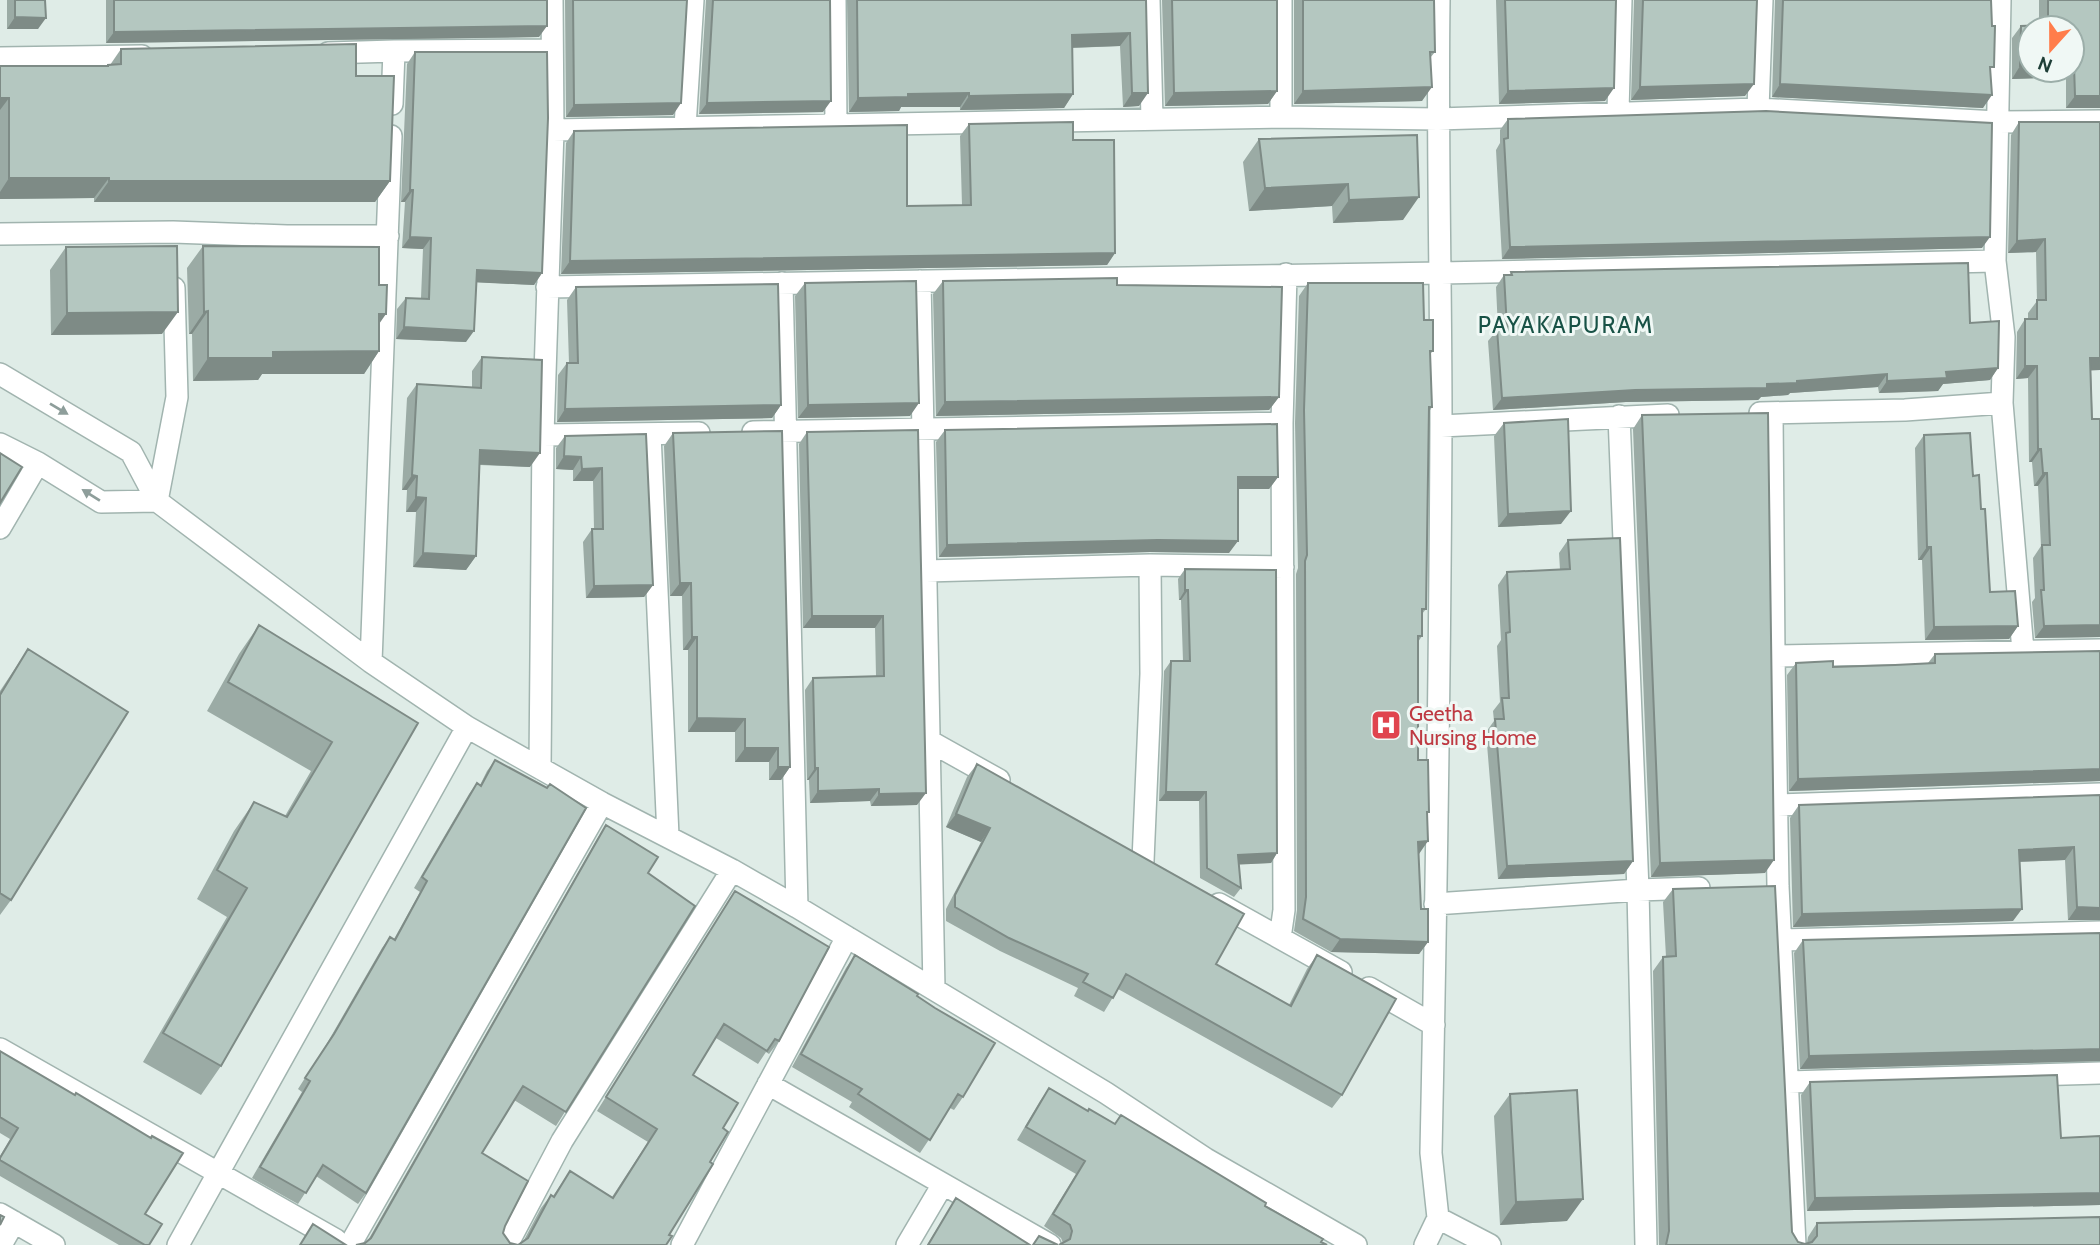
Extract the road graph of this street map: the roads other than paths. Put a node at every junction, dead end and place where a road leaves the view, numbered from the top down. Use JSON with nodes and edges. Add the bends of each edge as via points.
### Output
{"nodes":[{"id":1,"x":552,"y":0,"type":"edge"},
{"id":2,"x":692,"y":0,"type":"edge"},
{"id":3,"x":835,"y":0,"type":"edge"},
{"id":4,"x":1149,"y":0,"type":"edge"},
{"id":5,"x":1281,"y":0,"type":"edge"},
{"id":6,"x":1439,"y":0,"type":"edge"},
{"id":7,"x":1621,"y":0,"type":"edge"},
{"id":8,"x":1762,"y":0,"type":"edge"},
{"id":9,"x":2000,"y":0,"type":"edge"},
{"id":10,"x":552,"y":50,"type":"junction"},
{"id":11,"x":394,"y":51,"type":"junction"},
{"id":12,"x":313,"y":53,"type":"edge"},
{"id":13,"x":163,"y":56,"type":"edge"},
{"id":14,"x":0,"y":58,"type":"edge"},
{"id":15,"x":1758,"y":109,"type":"junction"},
{"id":16,"x":1618,"y":112,"type":"junction"},
{"id":17,"x":1281,"y":117,"type":"junction"},
{"id":18,"x":1152,"y":119,"type":"junction"},
{"id":19,"x":1438,"y":119,"type":"junction"},
{"id":20,"x":1997,"y":121,"type":"junction"},
{"id":21,"x":2100,"y":121,"type":"edge"},
{"id":22,"x":836,"y":125,"type":"junction"},
{"id":23,"x":685,"y":127,"type":"junction"},
{"id":24,"x":553,"y":130,"type":"junction"},
{"id":25,"x":0,"y":234,"type":"edge"},
{"id":26,"x":388,"y":236,"type":"junction"},
{"id":27,"x":1995,"y":261,"type":"junction"},
{"id":28,"x":174,"y":273,"type":"edge"},
{"id":29,"x":1441,"y":273,"type":"junction"},
{"id":30,"x":1286,"y":274,"type":"junction"},
{"id":31,"x":920,"y":281,"type":"junction"},
{"id":32,"x":782,"y":283,"type":"junction"},
{"id":33,"x":547,"y":287,"type":"junction"},
{"id":34,"x":0,"y":374,"type":"edge"},
{"id":35,"x":2002,"y":403,"type":"junction"},
{"id":36,"x":1772,"y":413,"type":"junction"},
{"id":37,"x":1744,"y":414,"type":"edge"},
{"id":38,"x":1688,"y":415,"type":"edge"},
{"id":39,"x":1619,"y":416,"type":"junction"},
{"id":40,"x":1283,"y":423,"type":"junction"},
{"id":41,"x":1441,"y":426,"type":"junction"},
{"id":42,"x":923,"y":429,"type":"junction"},
{"id":43,"x":787,"y":432,"type":"junction"},
{"id":44,"x":650,"y":434,"type":"junction"},
{"id":45,"x":543,"y":435,"type":"junction"},
{"id":46,"x":0,"y":444,"type":"edge"},
{"id":47,"x":38,"y":463,"type":"junction"},
{"id":48,"x":157,"y":501,"type":"junction"},
{"id":49,"x":0,"y":528,"type":"edge"},
{"id":50,"x":1150,"y":565,"type":"junction"},
{"id":51,"x":1283,"y":568,"type":"junction"},
{"id":52,"x":926,"y":571,"type":"junction"},
{"id":53,"x":2100,"y":650,"type":"edge"},
{"id":54,"x":2023,"y":651,"type":"junction"},
{"id":55,"x":1774,"y":656,"type":"junction"},
{"id":56,"x":371,"y":662,"type":"junction"},
{"id":57,"x":467,"y":727,"type":"junction"},
{"id":58,"x":931,"y":742,"type":"junction"},
{"id":59,"x":540,"y":768,"type":"junction"},
{"id":60,"x":1013,"y":789,"type":"edge"},
{"id":61,"x":2100,"y":794,"type":"edge"},
{"id":62,"x":602,"y":803,"type":"junction"},
{"id":63,"x":1776,"y":805,"type":"junction"},
{"id":64,"x":668,"y":836,"type":"junction"},
{"id":65,"x":1119,"y":848,"type":"edge"},
{"id":66,"x":1143,"y":861,"type":"junction"},
{"id":67,"x":732,"y":870,"type":"junction"},
{"id":68,"x":1166,"y":874,"type":"edge"},
{"id":69,"x":1722,"y":888,"type":"edge"},
{"id":70,"x":1639,"y":890,"type":"junction"},
{"id":71,"x":1200,"y":893,"type":"edge"},
{"id":72,"x":1436,"y":904,"type":"junction"},
{"id":73,"x":797,"y":907,"type":"junction"},
{"id":74,"x":2100,"y":932,"type":"edge"},
{"id":75,"x":847,"y":937,"type":"junction"},
{"id":76,"x":1280,"y":938,"type":"junction"},
{"id":77,"x":1781,"y":940,"type":"junction"},
{"id":78,"x":934,"y":989,"type":"junction"},
{"id":79,"x":1434,"y":1025,"type":"junction"},
{"id":80,"x":0,"y":1049,"type":"edge"},
{"id":81,"x":2100,"y":1073,"type":"edge"},
{"id":82,"x":1788,"y":1082,"type":"junction"},
{"id":83,"x":768,"y":1084,"type":"junction"},
{"id":84,"x":217,"y":1172,"type":"junction"},
{"id":85,"x":943,"y":1184,"type":"junction"},
{"id":86,"x":7,"y":1218,"type":"edge"},
{"id":87,"x":1438,"y":1218,"type":"junction"},
{"id":88,"x":1800,"y":1231,"type":"edge"},
{"id":89,"x":1,"y":1245,"type":"edge"},
{"id":90,"x":54,"y":1245,"type":"edge"},
{"id":91,"x":177,"y":1245,"type":"edge"},
{"id":92,"x":344,"y":1245,"type":"edge"},
{"id":93,"x":349,"y":1245,"type":"edge"},
{"id":94,"x":507,"y":1245,"type":"edge"},
{"id":95,"x":682,"y":1245,"type":"edge"},
{"id":96,"x":907,"y":1245,"type":"edge"},
{"id":97,"x":1050,"y":1245,"type":"edge"},
{"id":98,"x":1356,"y":1245,"type":"edge"},
{"id":99,"x":1425,"y":1245,"type":"edge"},
{"id":100,"x":1490,"y":1245,"type":"edge"},
{"id":101,"x":1646,"y":1245,"type":"edge"}],
"edges":[{"from":1,"to":10,"type":"street"},
{"from":2,"to":23,"type":"street"},
{"from":3,"to":22,"type":"street"},
{"from":4,"to":18,"type":"street"},
{"from":5,"to":17,"type":"street"},
{"from":6,"to":19,"type":"street"},
{"from":7,"to":16,"type":"street"},
{"from":8,"to":15,"type":"street"},
{"from":9,"to":20,"type":"street"},
{"from":10,"to":11,"type":"street"},
{"from":10,"to":24,"type":"street"},
{"from":11,"to":12,"type":"street"},
{"from":11,"to":26,"type":"street"},
{"from":13,"to":14,"type":"street"},
{"from":15,"to":16,"type":"street"},
{"from":15,"to":20,"type":"street"},
{"from":16,"to":19,"type":"street"},
{"from":17,"to":18,"type":"street"},
{"from":17,"to":19,"type":"street"},
{"from":18,"to":22,"type":"street"},
{"from":19,"to":29,"type":"street"},
{"from":20,"to":21,"type":"street"},
{"from":20,"to":27,"type":"street"},
{"from":22,"to":23,"type":"street"},
{"from":23,"to":24,"type":"street"},
{"from":24,"to":33,"type":"street"},
{"from":25,"to":26,"type":"street","via":[[173,239]]},
{"from":26,"to":56,"type":"street"},
{"from":27,"to":29,"type":"street"},
{"from":27,"to":35,"type":"street","via":[[2004,337]]},
{"from":28,"to":48,"type":"street","via":[[177,397]]},
{"from":29,"to":30,"type":"street"},
{"from":29,"to":41,"type":"street"},
{"from":30,"to":31,"type":"street"},
{"from":30,"to":40,"type":"street"},
{"from":31,"to":32,"type":"street"},
{"from":31,"to":42,"type":"street"},
{"from":32,"to":33,"type":"street"},
{"from":32,"to":43,"type":"street"},
{"from":33,"to":45,"type":"street"},
{"from":34,"to":48,"type":"street","one_way":true,"via":[[131,452]]},
{"from":35,"to":36,"type":"street"},
{"from":35,"to":54,"type":"street"},
{"from":36,"to":37,"type":"street"},
{"from":36,"to":55,"type":"street"},
{"from":38,"to":39,"type":"street"},
{"from":39,"to":41,"type":"street"},
{"from":39,"to":70,"type":"street"},
{"from":40,"to":42,"type":"street"},
{"from":40,"to":51,"type":"street"},
{"from":41,"to":72,"type":"street"},
{"from":42,"to":43,"type":"street"},
{"from":42,"to":52,"type":"street"},
{"from":43,"to":44,"type":"street"},
{"from":43,"to":73,"type":"street"},
{"from":44,"to":45,"type":"street"},
{"from":44,"to":64,"type":"street"},
{"from":45,"to":59,"type":"street"},
{"from":46,"to":47,"type":"street"},
{"from":48,"to":47,"type":"street","one_way":true,"via":[[102,502]]},
{"from":47,"to":49,"type":"street"},
{"from":48,"to":56,"type":"street"},
{"from":50,"to":51,"type":"street"},
{"from":50,"to":52,"type":"street"},
{"from":50,"to":66,"type":"street","via":[[1151,674]]},
{"from":51,"to":76,"type":"street","via":[[1284,910]]},
{"from":52,"to":58,"type":"street"},
{"from":53,"to":54,"type":"street"},
{"from":54,"to":55,"type":"street"},
{"from":55,"to":63,"type":"street"},
{"from":56,"to":57,"type":"street"},
{"from":57,"to":59,"type":"street"},
{"from":57,"to":84,"type":"street"},
{"from":58,"to":60,"type":"street"},
{"from":58,"to":78,"type":"street"},
{"from":59,"to":62,"type":"street"},
{"from":61,"to":63,"type":"street"},
{"from":62,"to":64,"type":"street"},
{"from":62,"to":93,"type":"street"},
{"from":63,"to":77,"type":"street","via":[[1771,886]]},
{"from":64,"to":67,"type":"street"},
{"from":65,"to":66,"type":"street"},
{"from":66,"to":68,"type":"street"},
{"from":67,"to":73,"type":"street"},
{"from":67,"to":94,"type":"street","via":[[562,1141]]},
{"from":69,"to":70,"type":"street"},
{"from":70,"to":72,"type":"street"},
{"from":70,"to":101,"type":"street"},
{"from":71,"to":76,"type":"street"},
{"from":72,"to":79,"type":"street"},
{"from":73,"to":75,"type":"street"},
{"from":74,"to":77,"type":"street"},
{"from":75,"to":78,"type":"street"},
{"from":75,"to":83,"type":"street"},
{"from":76,"to":79,"type":"street"},
{"from":77,"to":82,"type":"street"},
{"from":78,"to":98,"type":"street","via":[[1206,1159]]},
{"from":79,"to":87,"type":"street","via":[[1431,1153]]},
{"from":80,"to":84,"type":"street"},
{"from":81,"to":82,"type":"street"},
{"from":82,"to":88,"type":"street"},
{"from":83,"to":85,"type":"street"},
{"from":83,"to":95,"type":"street"},
{"from":84,"to":91,"type":"street"},
{"from":84,"to":92,"type":"street"},
{"from":85,"to":96,"type":"street"},
{"from":85,"to":97,"type":"street"},
{"from":86,"to":89,"type":"street"},
{"from":86,"to":90,"type":"street"},
{"from":87,"to":99,"type":"street"},
{"from":87,"to":100,"type":"street"}]}
